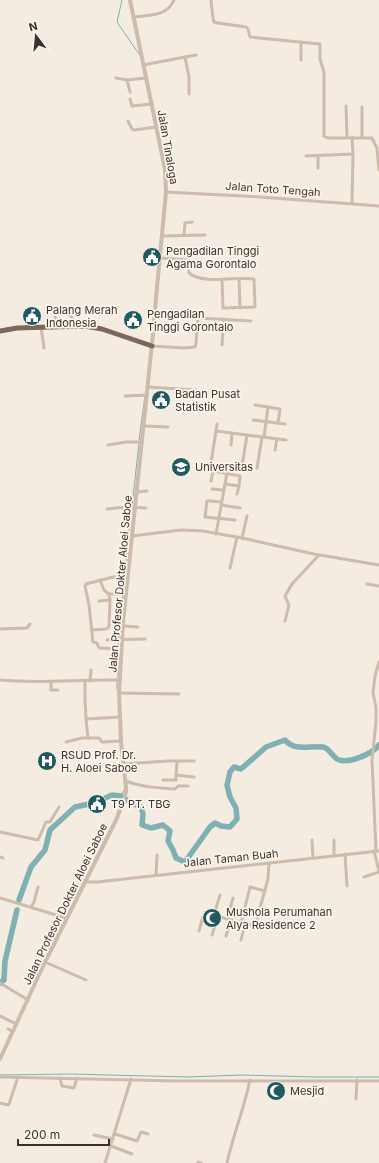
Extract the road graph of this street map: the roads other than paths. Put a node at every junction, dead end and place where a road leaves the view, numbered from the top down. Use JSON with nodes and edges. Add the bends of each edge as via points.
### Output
{"nodes":[{"id":1,"x":130,"y":0,"type":"edge"},
{"id":2,"x":174,"y":0,"type":"edge"},
{"id":3,"x":211,"y":0,"type":"edge"},
{"id":4,"x":133,"y":17,"type":"junction"},
{"id":5,"x":301,"y":42,"type":"junction"},
{"id":6,"x":196,"y":55,"type":"dead end"},
{"id":7,"x":185,"y":57,"type":"junction"},
{"id":8,"x":301,"y":60,"type":"dead end"},
{"id":9,"x":143,"y":65,"type":"junction"},
{"id":10,"x":116,"y":78,"type":"dead end"},
{"id":11,"x":146,"y":78,"type":"junction"},
{"id":12,"x":127,"y":80,"type":"junction"},
{"id":13,"x":130,"y":92,"type":"dead end"},
{"id":14,"x":189,"y":94,"type":"dead end"},
{"id":15,"x":130,"y":99,"type":"dead end"},
{"id":16,"x":152,"y":104,"type":"junction"},
{"id":17,"x":346,"y":106,"type":"dead end"},
{"id":18,"x":362,"y":107,"type":"dead end"},
{"id":19,"x":128,"y":121,"type":"dead end"},
{"id":20,"x":157,"y":127,"type":"junction"},
{"id":21,"x":347,"y":137,"type":"junction"},
{"id":22,"x":352,"y":137,"type":"junction"},
{"id":23,"x":362,"y":137,"type":"junction"},
{"id":24,"x":353,"y":154,"type":"junction"},
{"id":25,"x":306,"y":156,"type":"dead end"},
{"id":26,"x":318,"y":156,"type":"junction"},
{"id":27,"x":318,"y":168,"type":"dead end"},
{"id":28,"x":379,"y":170,"type":"edge"},
{"id":29,"x":166,"y":192,"type":"junction"},
{"id":30,"x":352,"y":203,"type":"junction"},
{"id":31,"x":379,"y":206,"type":"edge"},
{"id":32,"x":192,"y":222,"type":"dead end"},
{"id":33,"x":184,"y":235,"type":"junction"},
{"id":34,"x":205,"y":235,"type":"dead end"},
{"id":35,"x":162,"y":236,"type":"junction"},
{"id":36,"x":160,"y":258,"type":"junction"},
{"id":37,"x":222,"y":279,"type":"junction"},
{"id":38,"x":239,"y":279,"type":"junction"},
{"id":39,"x":240,"y":308,"type":"junction"},
{"id":40,"x":154,"y":312,"type":"junction"},
{"id":41,"x":198,"y":318,"type":"junction"},
{"id":42,"x":224,"y":319,"type":"junction"},
{"id":43,"x":251,"y":321,"type":"dead end"},
{"id":44,"x":76,"y":325,"type":"junction"},
{"id":45,"x":56,"y":326,"type":"junction"},
{"id":46,"x":41,"y":327,"type":"junction"},
{"id":47,"x":0,"y":331,"type":"edge"},
{"id":48,"x":222,"y":345,"type":"dead end"},
{"id":49,"x":152,"y":346,"type":"junction"},
{"id":50,"x":44,"y":348,"type":"dead end"},
{"id":51,"x":148,"y":388,"type":"junction"},
{"id":52,"x":196,"y":390,"type":"dead end"},
{"id":53,"x":145,"y":394,"type":"junction"},
{"id":54,"x":125,"y":396,"type":"dead end"},
{"id":55,"x":255,"y":405,"type":"dead end"},
{"id":56,"x":268,"y":407,"type":"junction"},
{"id":57,"x":253,"y":420,"type":"dead end"},
{"id":58,"x":266,"y":421,"type":"junction"},
{"id":59,"x":278,"y":423,"type":"junction"},
{"id":60,"x":217,"y":424,"type":"dead end"},
{"id":61,"x":285,"y":424,"type":"dead end"},
{"id":62,"x":144,"y":426,"type":"junction"},
{"id":63,"x":168,"y":427,"type":"dead end"},
{"id":64,"x":216,"y":431,"type":"junction"},
{"id":65,"x":232,"y":434,"type":"junction"},
{"id":66,"x":247,"y":435,"type":"junction"},
{"id":67,"x":263,"y":437,"type":"junction"},
{"id":68,"x":277,"y":439,"type":"junction"},
{"id":69,"x":286,"y":440,"type":"dead end"},
{"id":70,"x":140,"y":442,"type":"junction"},
{"id":71,"x":108,"y":445,"type":"dead end"},
{"id":72,"x":232,"y":445,"type":"dead end"},
{"id":73,"x":275,"y":450,"type":"dead end"},
{"id":74,"x":242,"y":466,"type":"dead end"},
{"id":75,"x":257,"y":468,"type":"dead end"},
{"id":76,"x":213,"y":471,"type":"junction"},
{"id":77,"x":227,"y":473,"type":"junction"},
{"id":78,"x":211,"y":481,"type":"dead end"},
{"id":79,"x":225,"y":484,"type":"junction"},
{"id":80,"x":239,"y":486,"type":"junction"},
{"id":81,"x":212,"y":489,"type":"dead end"},
{"id":82,"x":223,"y":490,"type":"junction"},
{"id":83,"x":147,"y":491,"type":"dead end"},
{"id":84,"x":137,"y":492,"type":"junction"},
{"id":85,"x":237,"y":494,"type":"dead end"},
{"id":86,"x":221,"y":504,"type":"junction"},
{"id":87,"x":133,"y":507,"type":"junction"},
{"id":88,"x":146,"y":508,"type":"dead end"},
{"id":89,"x":240,"y":508,"type":"dead end"},
{"id":90,"x":107,"y":509,"type":"dead end"},
{"id":91,"x":247,"y":516,"type":"dead end"},
{"id":92,"x":218,"y":519,"type":"junction"},
{"id":93,"x":235,"y":520,"type":"dead end"},
{"id":94,"x":216,"y":534,"type":"junction"},
{"id":95,"x":132,"y":536,"type":"junction"},
{"id":96,"x":237,"y":537,"type":"junction"},
{"id":97,"x":242,"y":538,"type":"junction"},
{"id":98,"x":319,"y":555,"type":"junction"},
{"id":99,"x":379,"y":565,"type":"edge"},
{"id":100,"x":230,"y":568,"type":"dead end"},
{"id":101,"x":126,"y":578,"type":"junction"},
{"id":102,"x":100,"y":580,"type":"junction"},
{"id":103,"x":367,"y":584,"type":"dead end"},
{"id":104,"x":379,"y":586,"type":"edge"},
{"id":105,"x":109,"y":594,"type":"junction"},
{"id":106,"x":124,"y":594,"type":"junction"},
{"id":107,"x":110,"y":600,"type":"junction"},
{"id":108,"x":99,"y":601,"type":"dead end"},
{"id":109,"x":285,"y":621,"type":"dead end"},
{"id":110,"x":30,"y":624,"type":"dead end"},
{"id":111,"x":123,"y":626,"type":"junction"},
{"id":112,"x":138,"y":627,"type":"dead end"},
{"id":113,"x":0,"y":629,"type":"edge"},
{"id":114,"x":91,"y":630,"type":"junction"},
{"id":115,"x":145,"y":639,"type":"dead end"},
{"id":116,"x":107,"y":640,"type":"dead end"},
{"id":117,"x":120,"y":640,"type":"junction"},
{"id":118,"x":119,"y":649,"type":"junction"},
{"id":119,"x":379,"y":662,"type":"edge"},
{"id":120,"x":91,"y":670,"type":"dead end"},
{"id":121,"x":0,"y":680,"type":"edge"},
{"id":122,"x":51,"y":680,"type":"junction"},
{"id":123,"x":85,"y":680,"type":"junction"},
{"id":124,"x":90,"y":680,"type":"junction"},
{"id":125,"x":118,"y":680,"type":"junction"},
{"id":126,"x":58,"y":690,"type":"dead end"},
{"id":127,"x":119,"y":693,"type":"junction"},
{"id":128,"x":179,"y":694,"type":"dead end"},
{"id":129,"x":118,"y":717,"type":"junction"},
{"id":130,"x":86,"y":719,"type":"junction"},
{"id":131,"x":88,"y":738,"type":"junction"},
{"id":132,"x":119,"y":741,"type":"junction"},
{"id":133,"x":66,"y":742,"type":"dead end"},
{"id":134,"x":178,"y":761,"type":"junction"},
{"id":135,"x":194,"y":761,"type":"dead end"},
{"id":136,"x":123,"y":764,"type":"junction"},
{"id":137,"x":176,"y":776,"type":"junction"},
{"id":138,"x":194,"y":777,"type":"dead end"},
{"id":139,"x":163,"y":780,"type":"dead end"},
{"id":140,"x":126,"y":781,"type":"junction"},
{"id":141,"x":188,"y":786,"type":"dead end"},
{"id":142,"x":59,"y":807,"type":"dead end"},
{"id":143,"x":0,"y":832,"type":"edge"},
{"id":144,"x":312,"y":840,"type":"dead end"},
{"id":145,"x":334,"y":840,"type":"dead end"},
{"id":146,"x":376,"y":851,"type":"edge"},
{"id":147,"x":345,"y":854,"type":"junction"},
{"id":148,"x":157,"y":855,"type":"dead end"},
{"id":149,"x":334,"y":856,"type":"junction"},
{"id":150,"x":313,"y":858,"type":"junction"},
{"id":151,"x":269,"y":862,"type":"junction"},
{"id":152,"x":379,"y":872,"type":"edge"},
{"id":153,"x":156,"y":875,"type":"junction"},
{"id":154,"x":364,"y":877,"type":"dead end"},
{"id":155,"x":84,"y":882,"type":"junction"},
{"id":156,"x":347,"y":886,"type":"dead end"},
{"id":157,"x":38,"y":887,"type":"dead end"},
{"id":158,"x":265,"y":891,"type":"junction"},
{"id":159,"x":220,"y":895,"type":"dead end"},
{"id":160,"x":0,"y":898,"type":"edge"},
{"id":161,"x":233,"y":898,"type":"dead end"},
{"id":162,"x":31,"y":907,"type":"junction"},
{"id":163,"x":216,"y":916,"type":"junction"},
{"id":164,"x":66,"y":918,"type":"junction"},
{"id":165,"x":229,"y":920,"type":"junction"},
{"id":166,"x":240,"y":923,"type":"junction"},
{"id":167,"x":245,"y":924,"type":"junction"},
{"id":168,"x":199,"y":931,"type":"dead end"},
{"id":169,"x":212,"y":935,"type":"dead end"},
{"id":170,"x":226,"y":936,"type":"dead end"},
{"id":171,"x":241,"y":940,"type":"dead end"},
{"id":172,"x":45,"y":962,"type":"junction"},
{"id":173,"x":86,"y":980,"type":"dead end"},
{"id":174,"x":0,"y":983,"type":"edge"},
{"id":175,"x":28,"y":1000,"type":"junction"},
{"id":176,"x":0,"y":1016,"type":"edge"},
{"id":177,"x":16,"y":1024,"type":"junction"},
{"id":178,"x":8,"y":1030,"type":"dead end"},
{"id":179,"x":12,"y":1031,"type":"junction"},
{"id":180,"x":2,"y":1049,"type":"edge"},
{"id":181,"x":0,"y":1059,"type":"edge"},
{"id":182,"x":0,"y":1077,"type":"edge"},
{"id":183,"x":18,"y":1077,"type":"junction"},
{"id":184,"x":60,"y":1078,"type":"junction"},
{"id":185,"x":77,"y":1078,"type":"junction"},
{"id":186,"x":131,"y":1079,"type":"junction"},
{"id":187,"x":250,"y":1080,"type":"junction"},
{"id":188,"x":357,"y":1080,"type":"junction"},
{"id":189,"x":379,"y":1081,"type":"edge"},
{"id":190,"x":356,"y":1098,"type":"dead end"},
{"id":191,"x":0,"y":1103,"type":"edge"},
{"id":192,"x":115,"y":1134,"type":"junction"},
{"id":193,"x":148,"y":1134,"type":"dead end"},
{"id":194,"x":94,"y":1135,"type":"dead end"},
{"id":195,"x":113,"y":1139,"type":"junction"},
{"id":196,"x":111,"y":1146,"type":"junction"},
{"id":197,"x":132,"y":1154,"type":"dead end"},
{"id":198,"x":105,"y":1163,"type":"edge"},
{"id":199,"x":226,"y":1163,"type":"edge"}],
"edges":[{"from":1,"to":4,"type":"street","name":"Jalan Tinaloga"},
{"from":2,"to":4,"type":"street","via":[[170,8],[163,12]]},
{"from":3,"to":5,"type":"street","via":[[215,22],[246,27],[250,37]]},
{"from":4,"to":9,"type":"street","name":"Jalan Tinaloga"},
{"from":5,"to":8,"type":"street"},
{"from":5,"to":21,"type":"street","via":[[317,43],[320,46],[324,72],[324,136]]},
{"from":6,"to":7,"type":"street"},
{"from":7,"to":9,"type":"street"},
{"from":7,"to":14,"type":"street"},
{"from":9,"to":11,"type":"street","name":"Jalan Tinaloga"},
{"from":10,"to":12,"type":"street"},
{"from":11,"to":12,"type":"street"},
{"from":11,"to":16,"type":"street","name":"Jalan Tinaloga"},
{"from":12,"to":13,"type":"street"},
{"from":15,"to":16,"type":"street","via":[[132,106]]},
{"from":16,"to":20,"type":"street","name":"Jalan Tinaloga"},
{"from":17,"to":21,"type":"street"},
{"from":18,"to":23,"type":"street"},
{"from":19,"to":20,"type":"street","via":[[134,130]]},
{"from":20,"to":29,"type":"street","name":"Jalan Tinaloga","via":[[165,169]]},
{"from":21,"to":22,"type":"street"},
{"from":22,"to":23,"type":"street"},
{"from":22,"to":24,"type":"street"},
{"from":23,"to":28,"type":"street","via":[[374,141]]},
{"from":24,"to":26,"type":"street"},
{"from":24,"to":30,"type":"street"},
{"from":25,"to":26,"type":"street"},
{"from":26,"to":27,"type":"street"},
{"from":29,"to":30,"type":"street","name":"Jalan Toto Tengah"},
{"from":29,"to":35,"type":"street","name":"Jalan Tinaloga"},
{"from":30,"to":31,"type":"street","name":"Jalan Toto Tengah"},
{"from":32,"to":33,"type":"street","via":[[185,223]]},
{"from":33,"to":34,"type":"street"},
{"from":33,"to":35,"type":"street"},
{"from":35,"to":36,"type":"street","name":"Jalan Tinaloga"},
{"from":36,"to":37,"type":"street","via":[[188,261],[190,275]]},
{"from":36,"to":40,"type":"street","name":"Jalan Tinaloga"},
{"from":37,"to":38,"type":"street"},
{"from":37,"to":39,"type":"street","via":[[223,307]]},
{"from":38,"to":39,"type":"street"},
{"from":38,"to":39,"type":"street","via":[[255,281],[255,307]]},
{"from":40,"to":41,"type":"street"},
{"from":40,"to":49,"type":"street","name":"Jalan Tinaloga"},
{"from":41,"to":42,"type":"street"},
{"from":41,"to":49,"type":"street","via":[[195,347]]},
{"from":42,"to":43,"type":"street"},
{"from":42,"to":48,"type":"street"},
{"from":44,"to":45,"type":"main road"},
{"from":44,"to":45,"type":"street","via":[[67,312],[55,314]]},
{"from":44,"to":49,"type":"main road","via":[[102,329]]},
{"from":45,"to":46,"type":"main road"},
{"from":46,"to":47,"type":"main road"},
{"from":46,"to":50,"type":"street"},
{"from":49,"to":51,"type":"street","name":"Jalan Profesor Dokter Aloei Saboe"},
{"from":51,"to":52,"type":"street"},
{"from":51,"to":53,"type":"street","name":"Jalan Profesor Dokter Aloei Saboe"},
{"from":53,"to":54,"type":"street"},
{"from":53,"to":62,"type":"street","name":"Jalan Profesor Dokter Aloei Saboe"},
{"from":55,"to":56,"type":"street"},
{"from":56,"to":58,"type":"street"},
{"from":56,"to":59,"type":"street","via":[[280,409]]},
{"from":57,"to":58,"type":"street"},
{"from":58,"to":59,"type":"street"},
{"from":58,"to":67,"type":"street"},
{"from":59,"to":61,"type":"street"},
{"from":60,"to":64,"type":"street"},
{"from":62,"to":63,"type":"street"},
{"from":62,"to":70,"type":"street","name":"Jalan Profesor Dokter Aloei Saboe"},
{"from":64,"to":65,"type":"street"},
{"from":64,"to":76,"type":"street","via":[[210,469]]},
{"from":65,"to":66,"type":"street"},
{"from":65,"to":72,"type":"street"},
{"from":66,"to":67,"type":"street"},
{"from":66,"to":74,"type":"street"},
{"from":67,"to":68,"type":"street"},
{"from":67,"to":75,"type":"street"},
{"from":68,"to":69,"type":"street"},
{"from":68,"to":73,"type":"street"},
{"from":70,"to":71,"type":"street"},
{"from":70,"to":84,"type":"street","name":"Jalan Profesor Dokter Aloei Saboe"},
{"from":76,"to":77,"type":"street"},
{"from":76,"to":78,"type":"street"},
{"from":77,"to":79,"type":"street"},
{"from":77,"to":80,"type":"street","via":[[240,475]]},
{"from":79,"to":80,"type":"street"},
{"from":79,"to":82,"type":"street"},
{"from":80,"to":85,"type":"street"},
{"from":81,"to":82,"type":"street"},
{"from":82,"to":86,"type":"street"},
{"from":83,"to":84,"type":"street"},
{"from":84,"to":87,"type":"street","name":"Jalan Profesor Dokter Aloei Saboe"},
{"from":86,"to":89,"type":"street"},
{"from":86,"to":92,"type":"street"},
{"from":86,"to":92,"type":"street","via":[[207,502],[205,517]]},
{"from":87,"to":88,"type":"street"},
{"from":87,"to":90,"type":"street"},
{"from":87,"to":95,"type":"street","name":"Jalan Profesor Dokter Aloei Saboe"},
{"from":91,"to":97,"type":"street"},
{"from":92,"to":93,"type":"street"},
{"from":92,"to":94,"type":"street"},
{"from":94,"to":95,"type":"street","via":[[181,530]]},
{"from":94,"to":96,"type":"street"},
{"from":95,"to":101,"type":"street","name":"Jalan Profesor Dokter Aloei Saboe"},
{"from":96,"to":97,"type":"street"},
{"from":96,"to":100,"type":"street"},
{"from":97,"to":98,"type":"street"},
{"from":98,"to":99,"type":"street"},
{"from":98,"to":109,"type":"street","via":[[289,588],[285,596],[289,606]]},
{"from":101,"to":102,"type":"street"},
{"from":101,"to":106,"type":"street","name":"Jalan Profesor Dokter Aloei Saboe"},
{"from":102,"to":105,"type":"street","via":[[104,590]]},
{"from":102,"to":114,"type":"street","via":[[85,586]]},
{"from":103,"to":104,"type":"street"},
{"from":105,"to":106,"type":"street"},
{"from":105,"to":107,"type":"street"},
{"from":106,"to":111,"type":"street","name":"Jalan Profesor Dokter Aloei Saboe"},
{"from":107,"to":108,"type":"street"},
{"from":107,"to":114,"type":"street","via":[[110,627]]},
{"from":110,"to":113,"type":"street","via":[[26,628]]},
{"from":111,"to":112,"type":"street"},
{"from":111,"to":117,"type":"street","name":"Jalan Profesor Dokter Aloei Saboe"},
{"from":114,"to":118,"type":"street","via":[[93,641],[98,647]]},
{"from":115,"to":117,"type":"street"},
{"from":116,"to":117,"type":"street"},
{"from":117,"to":118,"type":"street","name":"Jalan Profesor Dokter Aloei Saboe"},
{"from":118,"to":125,"type":"street","name":"Jalan Profesor Dokter Aloei Saboe"},
{"from":119,"to":146,"type":"street","via":[[373,693],[376,718],[372,751]]},
{"from":120,"to":124,"type":"street"},
{"from":121,"to":122,"type":"street"},
{"from":122,"to":123,"type":"street"},
{"from":122,"to":126,"type":"street","via":[[51,690]]},
{"from":123,"to":124,"type":"street"},
{"from":123,"to":130,"type":"street"},
{"from":124,"to":125,"type":"street"},
{"from":125,"to":127,"type":"street","name":"Jalan Profesor Dokter Aloei Saboe"},
{"from":127,"to":128,"type":"street"},
{"from":127,"to":129,"type":"street","name":"Jalan Profesor Dokter Aloei Saboe"},
{"from":129,"to":130,"type":"street"},
{"from":129,"to":132,"type":"street","name":"Jalan Profesor Dokter Aloei Saboe"},
{"from":130,"to":131,"type":"street"},
{"from":131,"to":132,"type":"street","via":[[99,738],[102,742]]},
{"from":131,"to":133,"type":"street"},
{"from":132,"to":136,"type":"street","name":"Jalan Profesor Dokter Aloei Saboe"},
{"from":134,"to":135,"type":"street"},
{"from":134,"to":136,"type":"street"},
{"from":134,"to":137,"type":"street"},
{"from":136,"to":140,"type":"street","name":"Jalan Profesor Dokter Aloei Saboe"},
{"from":137,"to":138,"type":"street"},
{"from":137,"to":139,"type":"street","via":[[176,780]]},
{"from":140,"to":141,"type":"street","via":[[141,787],[176,789],[178,786]]},
{"from":140,"to":155,"type":"street","name":"Jalan Profesor Dokter Aloei Saboe","via":[[126,792],[117,818]]},
{"from":142,"to":143,"type":"street","via":[[50,822],[46,822],[38,840]]},
{"from":144,"to":150,"type":"street"},
{"from":145,"to":149,"type":"street"},
{"from":146,"to":147,"type":"street","name":"Jalan Taman Buah"},
{"from":146,"to":152,"type":"street"},
{"from":147,"to":149,"type":"street","name":"Jalan Taman Buah"},
{"from":147,"to":156,"type":"street"},
{"from":148,"to":153,"type":"street"},
{"from":149,"to":150,"type":"street","name":"Jalan Taman Buah"},
{"from":150,"to":151,"type":"street","name":"Jalan Taman Buah"},
{"from":151,"to":153,"type":"street","name":"Jalan Taman Buah"},
{"from":151,"to":158,"type":"street"},
{"from":152,"to":154,"type":"street"},
{"from":153,"to":155,"type":"street","name":"Jalan Taman Buah"},
{"from":155,"to":164,"type":"street","name":"Jalan Profesor Dokter Aloei Saboe"},
{"from":157,"to":162,"type":"street"},
{"from":158,"to":166,"type":"street","via":[[250,887]]},
{"from":158,"to":167,"type":"street","via":[[255,926]]},
{"from":159,"to":163,"type":"street"},
{"from":160,"to":162,"type":"street"},
{"from":161,"to":165,"type":"street"},
{"from":162,"to":164,"type":"street"},
{"from":163,"to":165,"type":"street"},
{"from":163,"to":168,"type":"street","via":[[208,914],[203,917]]},
{"from":163,"to":169,"type":"street"},
{"from":164,"to":172,"type":"street","name":"Jalan Profesor Dokter Aloei Saboe"},
{"from":165,"to":166,"type":"street"},
{"from":165,"to":170,"type":"street"},
{"from":166,"to":167,"type":"street"},
{"from":167,"to":171,"type":"street"},
{"from":172,"to":173,"type":"street"},
{"from":172,"to":175,"type":"street","name":"Jalan Profesor Dokter Aloei Saboe"},
{"from":174,"to":175,"type":"street"},
{"from":175,"to":177,"type":"street","name":"Jalan Profesor Dokter Aloei Saboe"},
{"from":176,"to":177,"type":"street"},
{"from":177,"to":179,"type":"street","name":"Jalan Profesor Dokter Aloei Saboe"},
{"from":178,"to":179,"type":"street"},
{"from":179,"to":180,"type":"street","name":"Jalan Profesor Dokter Aloei Saboe"},
{"from":180,"to":181,"type":"street","name":"Jalan Profesor Dokter Aloei Saboe"},
{"from":182,"to":183,"type":"street"},
{"from":183,"to":184,"type":"street"},
{"from":183,"to":191,"type":"street","via":[[9,1104]]},
{"from":184,"to":185,"type":"street"},
{"from":184,"to":185,"type":"street","via":[[62,1086],[74,1088]]},
{"from":185,"to":186,"type":"street"},
{"from":186,"to":187,"type":"street"},
{"from":186,"to":192,"type":"street"},
{"from":187,"to":188,"type":"street"},
{"from":187,"to":199,"type":"street"},
{"from":188,"to":189,"type":"street"},
{"from":188,"to":190,"type":"street"},
{"from":192,"to":193,"type":"street","via":[[137,1141],[141,1132]]},
{"from":192,"to":195,"type":"street"},
{"from":194,"to":195,"type":"street"},
{"from":195,"to":196,"type":"street"},
{"from":196,"to":197,"type":"street"},
{"from":196,"to":198,"type":"street"}]}
